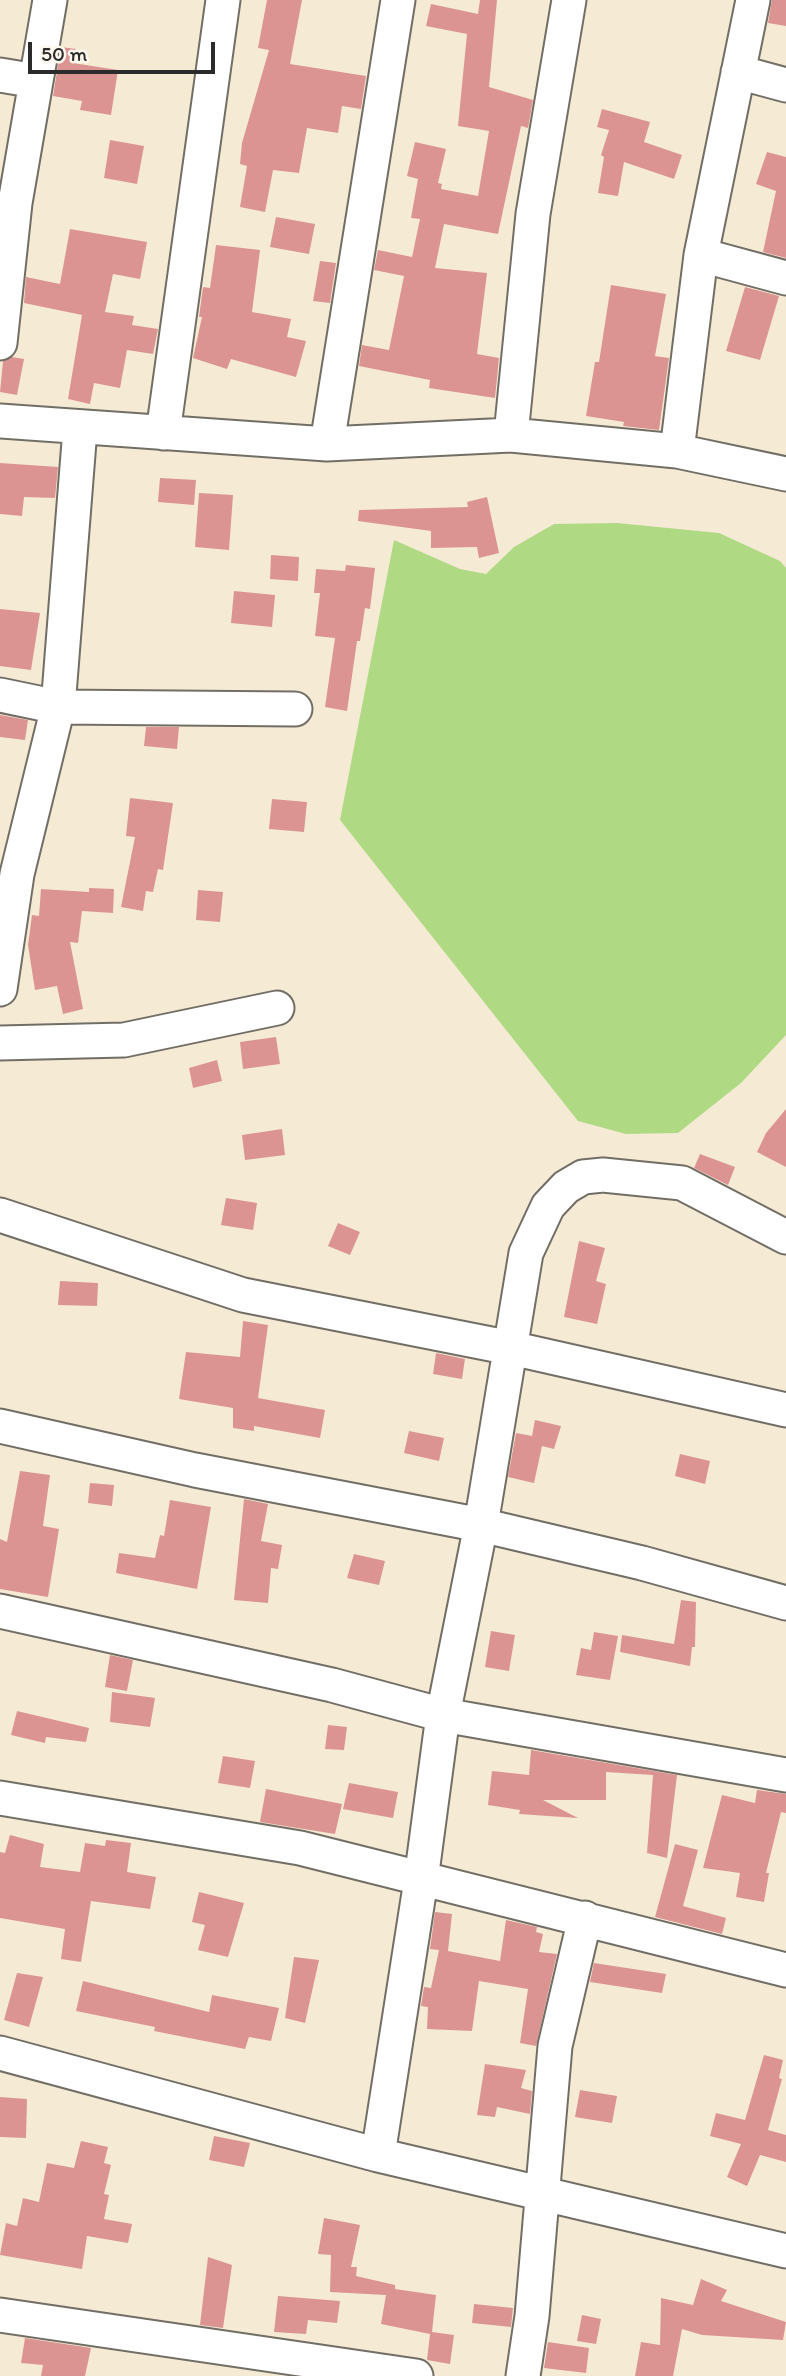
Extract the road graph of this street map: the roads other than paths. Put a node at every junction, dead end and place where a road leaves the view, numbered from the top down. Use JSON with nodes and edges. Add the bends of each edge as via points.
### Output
{"nodes":[{"id":1,"x":50,"y":0,"type":"edge"},
{"id":2,"x":223,"y":0,"type":"edge"},
{"id":3,"x":398,"y":0,"type":"edge"},
{"id":4,"x":569,"y":0,"type":"edge"},
{"id":5,"x":753,"y":0,"type":"edge"},
{"id":6,"x":738,"y":72,"type":"junction"},
{"id":7,"x":0,"y":75,"type":"edge"},
{"id":8,"x":36,"y":81,"type":"junction"},
{"id":9,"x":786,"y":85,"type":"edge"},
{"id":10,"x":701,"y":255,"type":"junction"},
{"id":11,"x":786,"y":278,"type":"edge"},
{"id":12,"x":0,"y":343,"type":"edge"},
{"id":13,"x":0,"y":421,"type":"edge"},
{"id":14,"x":80,"y":429,"type":"junction"},
{"id":15,"x":163,"y":433,"type":"junction"},
{"id":16,"x":511,"y":435,"type":"junction"},
{"id":17,"x":327,"y":444,"type":"junction"},
{"id":18,"x":677,"y":451,"type":"junction"},
{"id":19,"x":786,"y":474,"type":"edge"},
{"id":20,"x":0,"y":695,"type":"edge"},
{"id":21,"x":58,"y":707,"type":"junction"},
{"id":22,"x":295,"y":709,"type":"dead end"},
{"id":23,"x":8,"y":872,"type":"edge"},
{"id":24,"x":0,"y":989,"type":"edge"},
{"id":25,"x":276,"y":1008,"type":"dead end"},
{"id":26,"x":0,"y":1043,"type":"edge"},
{"id":27,"x":0,"y":1215,"type":"edge"},
{"id":28,"x":786,"y":1237,"type":"edge"},
{"id":29,"x":511,"y":1349,"type":"junction"},
{"id":30,"x":786,"y":1410,"type":"edge"},
{"id":31,"x":0,"y":1426,"type":"edge"},
{"id":32,"x":481,"y":1525,"type":"junction"},
{"id":33,"x":786,"y":1603,"type":"edge"},
{"id":34,"x":0,"y":1611,"type":"edge"},
{"id":35,"x":443,"y":1715,"type":"junction"},
{"id":36,"x":786,"y":1775,"type":"edge"},
{"id":37,"x":0,"y":1798,"type":"edge"},
{"id":38,"x":421,"y":1880,"type":"junction"},
{"id":39,"x":585,"y":1918,"type":"junction"},
{"id":40,"x":786,"y":1970,"type":"edge"},
{"id":41,"x":0,"y":2053,"type":"edge"},
{"id":42,"x":378,"y":2155,"type":"junction"},
{"id":43,"x":541,"y":2196,"type":"junction"},
{"id":44,"x":786,"y":2251,"type":"edge"},
{"id":45,"x":0,"y":2315,"type":"edge"},
{"id":46,"x":416,"y":2376,"type":"edge"},
{"id":47,"x":523,"y":2376,"type":"edge"}],
"edges":[{"from":1,"to":8,"type":"street"},
{"from":2,"to":15,"type":"street"},
{"from":3,"to":17,"type":"street"},
{"from":4,"to":16,"type":"street","via":[[533,214]]},
{"from":5,"to":6,"type":"street"},
{"from":6,"to":9,"type":"street"},
{"from":6,"to":10,"type":"street"},
{"from":7,"to":8,"type":"street"},
{"from":8,"to":12,"type":"street","via":[[15,203]]},
{"from":10,"to":11,"type":"street"},
{"from":10,"to":18,"type":"street"},
{"from":13,"to":14,"type":"street"},
{"from":14,"to":15,"type":"street"},
{"from":14,"to":21,"type":"street"},
{"from":15,"to":17,"type":"street"},
{"from":16,"to":17,"type":"street"},
{"from":16,"to":18,"type":"street"},
{"from":18,"to":19,"type":"street"},
{"from":20,"to":21,"type":"street"},
{"from":21,"to":22,"type":"street"},
{"from":21,"to":23,"type":"street"},
{"from":23,"to":24,"type":"street"},
{"from":25,"to":26,"type":"street","via":[[124,1040]]},
{"from":27,"to":29,"type":"street","via":[[243,1295]]},
{"from":28,"to":29,"type":"street","via":[[682,1183],[583,1177],[548,1206],[526,1253]]},
{"from":29,"to":30,"type":"street"},
{"from":29,"to":32,"type":"street"},
{"from":31,"to":32,"type":"street","via":[[195,1470]]},
{"from":32,"to":33,"type":"street"},
{"from":32,"to":35,"type":"street"},
{"from":34,"to":35,"type":"street","via":[[332,1685]]},
{"from":35,"to":36,"type":"street"},
{"from":35,"to":38,"type":"street"},
{"from":37,"to":38,"type":"street","via":[[300,1848]]},
{"from":38,"to":39,"type":"street"},
{"from":38,"to":42,"type":"street"},
{"from":39,"to":40,"type":"street"},
{"from":39,"to":43,"type":"street","via":[[555,2046]]},
{"from":41,"to":42,"type":"street"},
{"from":42,"to":43,"type":"street"},
{"from":43,"to":44,"type":"street"},
{"from":43,"to":47,"type":"street"},
{"from":45,"to":46,"type":"street"}]}
